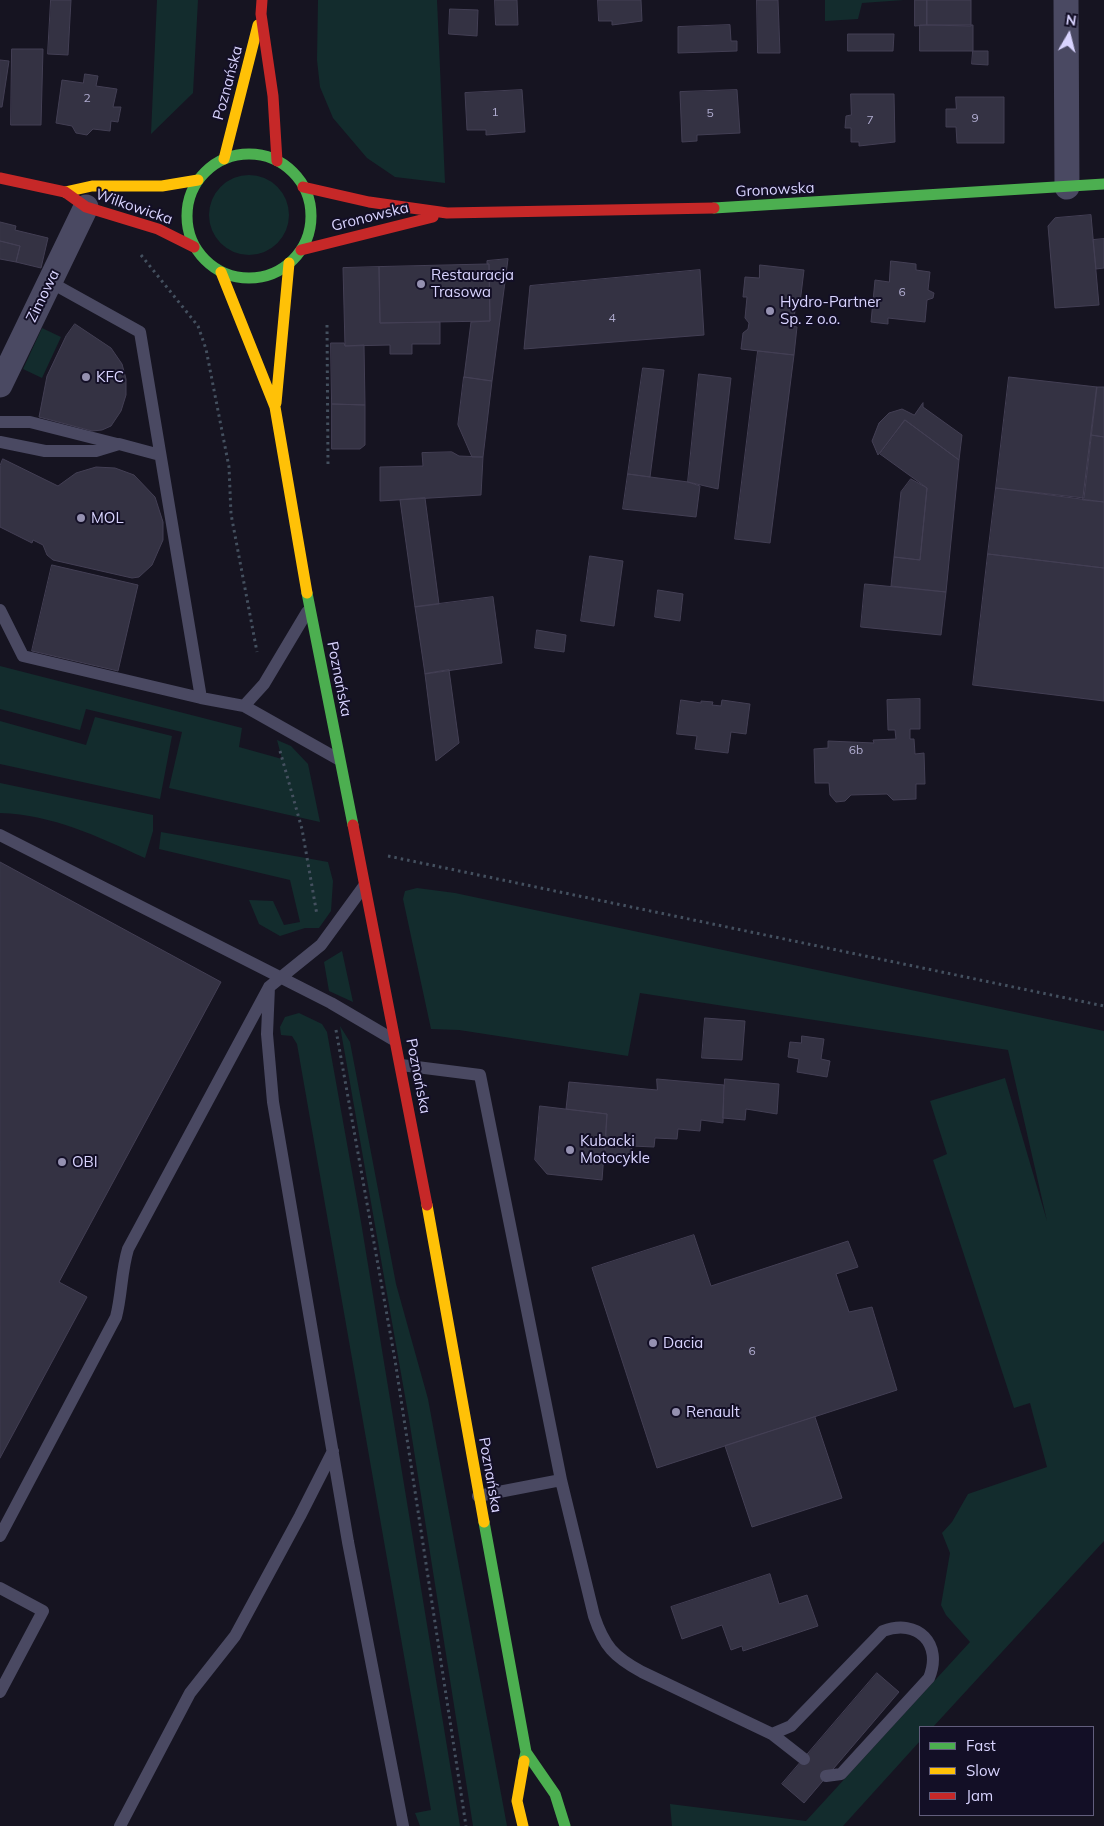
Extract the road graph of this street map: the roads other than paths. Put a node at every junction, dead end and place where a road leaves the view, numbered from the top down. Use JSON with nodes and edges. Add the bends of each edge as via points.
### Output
{"nodes":[{"id":1,"x":262,"y":0,"type":"edge"},
{"id":2,"x":1066,"y":0,"type":"edge"},
{"id":3,"x":261,"y":14,"type":"junction"},
{"id":4,"x":224,"y":159,"type":"junction"},
{"id":5,"x":277,"y":161,"type":"junction"},
{"id":6,"x":0,"y":178,"type":"edge"},
{"id":7,"x":198,"y":180,"type":"junction"},
{"id":8,"x":1104,"y":184,"type":"edge"},
{"id":9,"x":303,"y":187,"type":"junction"},
{"id":10,"x":1067,"y":187,"type":"junction"},
{"id":11,"x":65,"y":192,"type":"junction"},
{"id":12,"x":86,"y":206,"type":"junction"},
{"id":13,"x":447,"y":213,"type":"junction"},
{"id":14,"x":194,"y":247,"type":"junction"},
{"id":15,"x":301,"y":250,"type":"junction"},
{"id":16,"x":289,"y":263,"type":"junction"},
{"id":17,"x":220,"y":272,"type":"junction"},
{"id":18,"x":50,"y":282,"type":"junction"},
{"id":19,"x":0,"y":385,"type":"edge"},
{"id":20,"x":275,"y":407,"type":"junction"},
{"id":21,"x":0,"y":422,"type":"edge"},
{"id":22,"x":0,"y":442,"type":"edge"},
{"id":23,"x":119,"y":444,"type":"junction"},
{"id":24,"x":160,"y":455,"type":"junction"},
{"id":25,"x":310,"y":608,"type":"junction"},
{"id":26,"x":0,"y":610,"type":"edge"},
{"id":27,"x":201,"y":698,"type":"junction"},
{"id":28,"x":244,"y":706,"type":"junction"},
{"id":29,"x":340,"y":760,"type":"junction"},
{"id":30,"x":0,"y":835,"type":"edge"},
{"id":31,"x":365,"y":885,"type":"junction"},
{"id":32,"x":281,"y":978,"type":"junction"},
{"id":33,"x":269,"y":987,"type":"junction"},
{"id":34,"x":396,"y":1042,"type":"junction"},
{"id":35,"x":401,"y":1065,"type":"junction"},
{"id":36,"x":333,"y":1451,"type":"junction"},
{"id":37,"x":561,"y":1480,"type":"junction"},
{"id":38,"x":478,"y":1496,"type":"junction"},
{"id":39,"x":0,"y":1536,"type":"edge"},
{"id":40,"x":0,"y":1588,"type":"edge"},
{"id":41,"x":0,"y":1692,"type":"edge"},
{"id":42,"x":772,"y":1734,"type":"junction"},
{"id":43,"x":526,"y":1752,"type":"junction"},
{"id":44,"x":804,"y":1759,"type":"dead end"},
{"id":45,"x":826,"y":1776,"type":"dead end"},
{"id":46,"x":120,"y":1826,"type":"edge"},
{"id":47,"x":403,"y":1826,"type":"edge"},
{"id":48,"x":523,"y":1826,"type":"edge"},
{"id":49,"x":565,"y":1826,"type":"edge"}],
"edges":[{"from":1,"to":3,"type":"main road","name":"Poznańska"},
{"from":2,"to":10,"type":"street"},
{"from":3,"to":4,"type":"main road","name":"Poznańska"},
{"from":3,"to":5,"type":"main road","name":"Poznańska","via":[[273,96]]},
{"from":4,"to":5,"type":"main road","via":[[250,154]]},
{"from":4,"to":7,"type":"main road"},
{"from":5,"to":9,"type":"main road","via":[[292,172]]},
{"from":6,"to":11,"type":"main road","name":"Wilkowicka"},
{"from":7,"to":11,"type":"main road","name":"Wilkowicka","via":[[162,186],[92,186]]},
{"from":7,"to":14,"type":"main road","via":[[186,213]]},
{"from":8,"to":10,"type":"main road","name":"Gronowska"},
{"from":9,"to":13,"type":"main road","name":"Gronowska","via":[[369,202]]},
{"from":9,"to":15,"type":"main road","via":[[310,213],[307,238]]},
{"from":10,"to":13,"type":"main road","name":"Gronowska","via":[[710,208]]},
{"from":11,"to":12,"type":"main road","name":"Wilkowicka"},
{"from":12,"to":14,"type":"main road","name":"Wilkowicka","via":[[158,229]]},
{"from":12,"to":18,"type":"street","name":"Zimowa"},
{"from":13,"to":15,"type":"main road","name":"Gronowska"},
{"from":14,"to":17,"type":"main road"},
{"from":15,"to":16,"type":"main road"},
{"from":16,"to":17,"type":"main road","via":[[256,278],[238,278]]},
{"from":16,"to":20,"type":"main road","name":"Poznańska"},
{"from":17,"to":20,"type":"main road","name":"Poznańska"},
{"from":18,"to":19,"type":"street","name":"Zimowa"},
{"from":18,"to":24,"type":"lane","via":[[140,332]]},
{"from":20,"to":25,"type":"main road","name":"Poznańska"},
{"from":21,"to":23,"type":"lane","via":[[30,422]]},
{"from":22,"to":23,"type":"lane","via":[[45,451],[96,451]]},
{"from":23,"to":24,"type":"lane"},
{"from":24,"to":27,"type":"lane"},
{"from":25,"to":28,"type":"lane","via":[[264,684]]},
{"from":25,"to":29,"type":"main road","name":"Poznańska"},
{"from":26,"to":27,"type":"lane","via":[[23,656]]},
{"from":27,"to":28,"type":"lane"},
{"from":28,"to":29,"type":"lane"},
{"from":29,"to":31,"type":"main road","name":"Poznańska"},
{"from":30,"to":32,"type":"lane"},
{"from":31,"to":32,"type":"lane","via":[[321,945]]},
{"from":31,"to":34,"type":"main road","name":"Poznańska"},
{"from":32,"to":33,"type":"lane"},
{"from":32,"to":34,"type":"lane"},
{"from":33,"to":36,"type":"lane","via":[[267,1034],[273,1102]]},
{"from":33,"to":39,"type":"lane","via":[[128,1249],[116,1317]]},
{"from":34,"to":35,"type":"main road","name":"Poznańska"},
{"from":35,"to":37,"type":"lane","via":[[480,1075]]},
{"from":35,"to":38,"type":"main road","name":"Poznańska"},
{"from":36,"to":46,"type":"lane","via":[[235,1636],[190,1693]]},
{"from":36,"to":47,"type":"lane"},
{"from":37,"to":38,"type":"lane"},
{"from":37,"to":42,"type":"lane","via":[[594,1616],[609,1649],[642,1672]]},
{"from":38,"to":43,"type":"main road","name":"Poznańska"},
{"from":40,"to":41,"type":"lane","via":[[43,1611]]},
{"from":42,"to":44,"type":"lane"},
{"from":42,"to":45,"type":"lane","via":[[791,1726],[875,1638],[894,1627],[916,1630],[931,1646],[934,1656],[929,1678],[841,1774]]},
{"from":43,"to":48,"type":"main road","name":"Poznańska","via":[[517,1800]]},
{"from":43,"to":49,"type":"main road","name":"Poznańska","via":[[555,1794]]}]}
